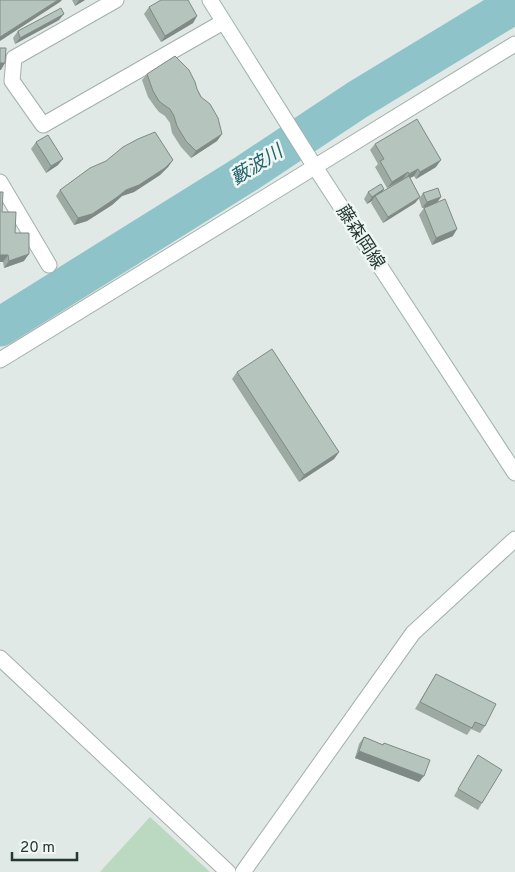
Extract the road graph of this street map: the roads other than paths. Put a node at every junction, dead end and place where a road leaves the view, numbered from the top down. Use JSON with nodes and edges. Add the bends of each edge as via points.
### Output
{"nodes":[{"id":1,"x":116,"y":0,"type":"edge"},
{"id":2,"x":210,"y":0,"type":"edge"},
{"id":3,"x":223,"y":22,"type":"junction"},
{"id":4,"x":515,"y":44,"type":"edge"},
{"id":5,"x":315,"y":168,"type":"junction"},
{"id":6,"x":0,"y":182,"type":"edge"},
{"id":7,"x":49,"y":266,"type":"dead end"},
{"id":8,"x":0,"y":360,"type":"edge"},
{"id":9,"x":515,"y":473,"type":"edge"},
{"id":10,"x":515,"y":539,"type":"edge"},
{"id":11,"x":0,"y":658,"type":"edge"},
{"id":12,"x":228,"y":872,"type":"edge"},
{"id":13,"x":243,"y":872,"type":"edge"}],
"edges":[{"from":1,"to":3,"type":"street","via":[[14,58],[12,81],[43,126]]},
{"from":2,"to":3,"type":"street","name":"藤森岡線"},
{"from":3,"to":5,"type":"street","name":"藤森岡線"},
{"from":4,"to":5,"type":"street"},
{"from":5,"to":8,"type":"street"},
{"from":5,"to":9,"type":"street","name":"藤森岡線"},
{"from":6,"to":7,"type":"street"},
{"from":10,"to":13,"type":"street","via":[[413,633]]},
{"from":11,"to":12,"type":"street"}]}
